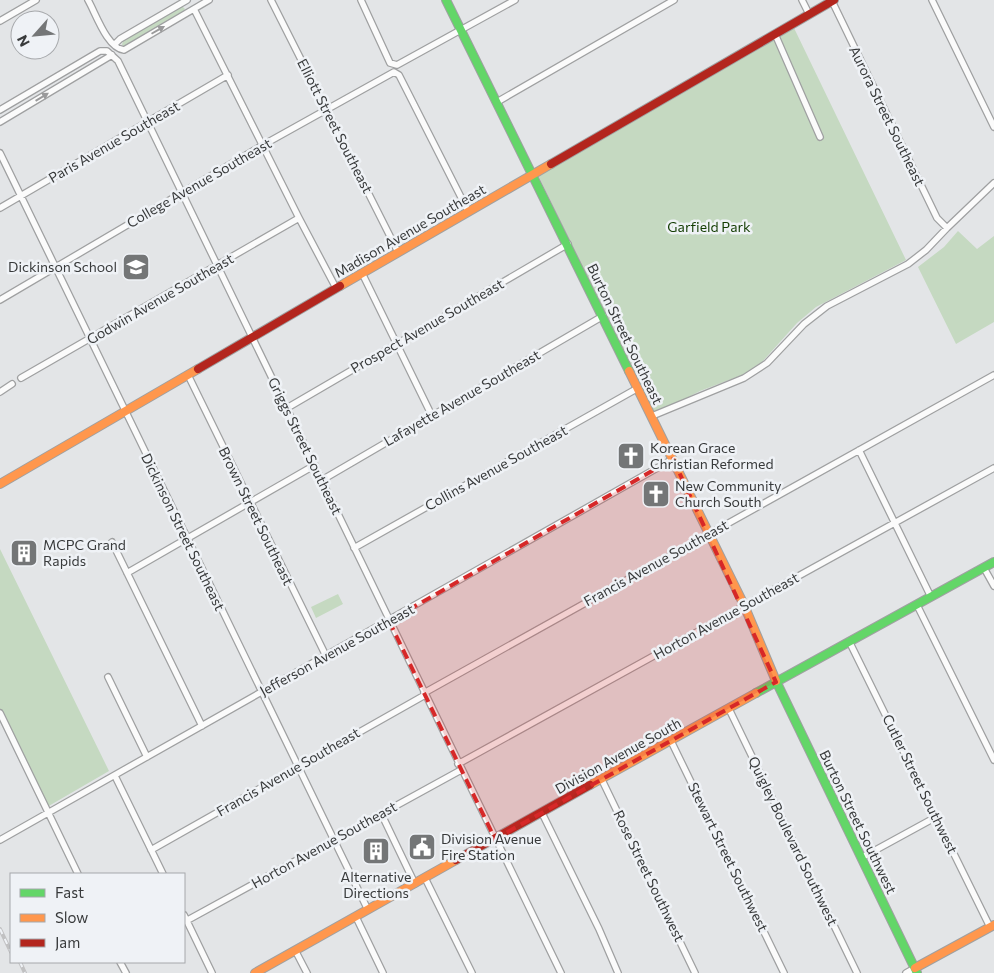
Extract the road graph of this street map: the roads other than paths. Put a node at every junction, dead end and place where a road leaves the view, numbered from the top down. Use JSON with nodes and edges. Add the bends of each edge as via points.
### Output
{"nodes":[{"id":1,"x":36,"y":0,"type":"edge"},
{"id":2,"x":88,"y":0,"type":"edge"},
{"id":3,"x":187,"y":0,"type":"edge"},
{"id":4,"x":209,"y":0,"type":"edge"},
{"id":5,"x":271,"y":0,"type":"edge"},
{"id":6,"x":361,"y":0,"type":"edge"},
{"id":7,"x":446,"y":0,"type":"edge"},
{"id":8,"x":515,"y":0,"type":"edge"},
{"id":9,"x":674,"y":0,"type":"edge"},
{"id":10,"x":802,"y":0,"type":"edge"},
{"id":11,"x":833,"y":0,"type":"edge"},
{"id":12,"x":932,"y":0,"type":"edge"},
{"id":13,"x":194,"y":9,"type":"junction"},
{"id":14,"x":809,"y":14,"type":"junction"},
{"id":15,"x":0,"y":21,"type":"edge"},
{"id":16,"x":462,"y":31,"type":"junction"},
{"id":17,"x":775,"y":34,"type":"junction"},
{"id":18,"x":116,"y":46,"type":"junction"},
{"id":19,"x":112,"y":55,"type":"junction"},
{"id":20,"x":228,"y":76,"type":"junction"},
{"id":21,"x":497,"y":102,"type":"junction"},
{"id":22,"x":326,"y":109,"type":"junction"},
{"id":23,"x":0,"y":110,"type":"edge"},
{"id":24,"x":0,"y":122,"type":"edge"},
{"id":25,"x":148,"y":122,"type":"junction"},
{"id":26,"x":994,"y":127,"type":"edge"},
{"id":27,"x":820,"y":137,"type":"dead end"},
{"id":28,"x":263,"y":145,"type":"junction"},
{"id":29,"x":0,"y":153,"type":"edge"},
{"id":30,"x":533,"y":174,"type":"junction"},
{"id":31,"x":994,"y":183,"type":"edge"},
{"id":32,"x":182,"y":193,"type":"junction"},
{"id":33,"x":21,"y":196,"type":"junction"},
{"id":34,"x":0,"y":208,"type":"edge"},
{"id":35,"x":468,"y":211,"type":"junction"},
{"id":36,"x":299,"y":218,"type":"junction"},
{"id":37,"x":947,"y":228,"type":"junction"},
{"id":38,"x":568,"y":244,"type":"junction"},
{"id":39,"x":398,"y":252,"type":"junction"},
{"id":40,"x":218,"y":265,"type":"junction"},
{"id":41,"x":56,"y":268,"type":"junction"},
{"id":42,"x":362,"y":273,"type":"junction"},
{"id":43,"x":336,"y":288,"type":"junction"},
{"id":44,"x":0,"y":300,"type":"edge"},
{"id":45,"x":603,"y":316,"type":"junction"},
{"id":46,"x":253,"y":337,"type":"junction"},
{"id":47,"x":91,"y":339,"type":"junction"},
{"id":48,"x":396,"y":344,"type":"junction"},
{"id":49,"x":188,"y":375,"type":"junction"},
{"id":50,"x":994,"y":375,"type":"edge"},
{"id":51,"x":21,"y":378,"type":"dead end"},
{"id":52,"x":12,"y":384,"type":"dead end"},
{"id":53,"x":638,"y":388,"type":"junction"},
{"id":54,"x":0,"y":392,"type":"edge"},
{"id":55,"x":287,"y":408,"type":"junction"},
{"id":56,"x":124,"y":411,"type":"junction"},
{"id":57,"x":432,"y":416,"type":"junction"},
{"id":58,"x":652,"y":416,"type":"junction"},
{"id":59,"x":859,"y":450,"type":"junction"},
{"id":60,"x":673,"y":459,"type":"junction"},
{"id":61,"x":314,"y":465,"type":"junction"},
{"id":62,"x":994,"y":468,"type":"edge"},
{"id":63,"x":322,"y":480,"type":"junction"},
{"id":64,"x":0,"y":484,"type":"edge"},
{"id":65,"x":250,"y":503,"type":"junction"},
{"id":66,"x":895,"y":524,"type":"junction"},
{"id":67,"x":708,"y":533,"type":"junction"},
{"id":68,"x":187,"y":538,"type":"junction"},
{"id":69,"x":112,"y":542,"type":"dead end"},
{"id":70,"x":354,"y":548,"type":"junction"},
{"id":71,"x":994,"y":562,"type":"edge"},
{"id":72,"x":984,"y":568,"type":"junction"},
{"id":73,"x":127,"y":573,"type":"junction"},
{"id":74,"x":994,"y":586,"type":"edge"},
{"id":75,"x":932,"y":597,"type":"junction"},
{"id":76,"x":744,"y":605,"type":"junction"},
{"id":77,"x":917,"y":605,"type":"junction"},
{"id":78,"x":389,"y":621,"type":"junction"},
{"id":79,"x":849,"y":642,"type":"junction"},
{"id":80,"x":326,"y":656,"type":"junction"},
{"id":81,"x":108,"y":677,"type":"dead end"},
{"id":82,"x":776,"y":682,"type":"junction"},
{"id":83,"x":262,"y":693,"type":"junction"},
{"id":84,"x":424,"y":694,"type":"junction"},
{"id":85,"x":729,"y":709,"type":"junction"},
{"id":86,"x":0,"y":713,"type":"edge"},
{"id":87,"x":202,"y":726,"type":"junction"},
{"id":88,"x":671,"y":741,"type":"junction"},
{"id":89,"x":147,"y":757,"type":"junction"},
{"id":90,"x":994,"y":760,"type":"edge"},
{"id":91,"x":298,"y":767,"type":"junction"},
{"id":92,"x":460,"y":767,"type":"junction"},
{"id":93,"x":115,"y":776,"type":"junction"},
{"id":94,"x":602,"y":780,"type":"junction"},
{"id":95,"x":381,"y":813,"type":"junction"},
{"id":96,"x":542,"y":813,"type":"junction"},
{"id":97,"x":48,"y":814,"type":"junction"},
{"id":98,"x":936,"y":817,"type":"junction"},
{"id":99,"x":495,"y":839,"type":"junction"},
{"id":100,"x":0,"y":840,"type":"edge"},
{"id":101,"x":334,"y":840,"type":"junction"},
{"id":102,"x":151,"y":850,"type":"junction"},
{"id":103,"x":861,"y":858,"type":"junction"},
{"id":104,"x":78,"y":873,"type":"edge"},
{"id":105,"x":162,"y":873,"type":"edge"},
{"id":106,"x":424,"y":878,"type":"junction"},
{"id":107,"x":415,"y":884,"type":"junction"},
{"id":108,"x":368,"y":910,"type":"junction"},
{"id":109,"x":356,"y":917,"type":"junction"},
{"id":110,"x":185,"y":918,"type":"edge"},
{"id":111,"x":992,"y":926,"type":"edge"},
{"id":112,"x":295,"y":950,"type":"junction"},
{"id":113,"x":916,"y":970,"type":"edge"},
{"id":114,"x":212,"y":973,"type":"edge"},
{"id":115,"x":254,"y":973,"type":"edge"},
{"id":116,"x":308,"y":973,"type":"edge"},
{"id":117,"x":383,"y":973,"type":"edge"},
{"id":118,"x":472,"y":973,"type":"edge"},
{"id":119,"x":561,"y":973,"type":"edge"},
{"id":120,"x":618,"y":973,"type":"edge"},
{"id":121,"x":695,"y":973,"type":"edge"},
{"id":122,"x":784,"y":973,"type":"edge"},
{"id":123,"x":857,"y":973,"type":"edge"},
{"id":124,"x":906,"y":973,"type":"edge"}],
"edges":[{"from":1,"to":15,"type":"street"},
{"from":2,"to":18,"type":"street","via":[[109,40]]},
{"from":3,"to":18,"type":"street","via":[[120,39]]},
{"from":4,"to":13,"type":"street"},
{"from":5,"to":22,"type":"street","name":"Elliott Street Southeast"},
{"from":6,"to":16,"type":"street","via":[[393,65],[401,65]]},
{"from":7,"to":16,"type":"main road","name":"Burton Street Southeast"},
{"from":8,"to":16,"type":"street"},
{"from":9,"to":21,"type":"street"},
{"from":10,"to":14,"type":"street"},
{"from":11,"to":14,"type":"main road","name":"Madison Avenue Southeast"},
{"from":11,"to":37,"type":"street","name":"Aurora Street Southeast","via":[[937,218]]},
{"from":12,"to":26,"type":"street"},
{"from":18,"to":13,"type":"street","one_way":true,"via":[[124,50]]},
{"from":13,"to":20,"type":"street"},
{"from":14,"to":17,"type":"main road","name":"Madison Avenue Southeast"},
{"from":16,"to":21,"type":"main road","name":"Burton Street Southeast"},
{"from":17,"to":27,"type":"street"},
{"from":17,"to":30,"type":"main road","name":"Madison Avenue Southeast"},
{"from":19,"to":23,"type":"street","via":[[107,51],[100,52]]},
{"from":24,"to":19,"type":"street","one_way":true},
{"from":19,"to":25,"type":"street","name":"Griggs Street Southeast"},
{"from":20,"to":25,"type":"street","name":"Paris Avenue Southeast"},
{"from":20,"to":28,"type":"street"},
{"from":21,"to":30,"type":"main road","name":"Burton Street Southeast"},
{"from":22,"to":28,"type":"street","name":"College Avenue Southeast"},
{"from":22,"to":35,"type":"street","name":"College Avenue Southeast","via":[[391,74],[399,75]]},
{"from":22,"to":39,"type":"street","name":"Elliott Street Southeast"},
{"from":25,"to":32,"type":"street","name":"Griggs Street Southeast"},
{"from":25,"to":33,"type":"street","name":"Paris Avenue Southeast"},
{"from":28,"to":32,"type":"street","name":"College Avenue Southeast"},
{"from":28,"to":36,"type":"street"},
{"from":29,"to":33,"type":"street","name":"Dickinson Street Southeast"},
{"from":30,"to":35,"type":"main road","name":"Madison Avenue Southeast"},
{"from":30,"to":38,"type":"main road","name":"Burton Street Southeast"},
{"from":31,"to":37,"type":"street"},
{"from":32,"to":40,"type":"street","name":"Griggs Street Southeast"},
{"from":32,"to":41,"type":"street","name":"College Avenue Southeast"},
{"from":33,"to":34,"type":"street","name":"Paris Avenue Southeast"},
{"from":33,"to":41,"type":"street","name":"Dickinson Street Southeast"},
{"from":35,"to":39,"type":"main road","name":"Madison Avenue Southeast"},
{"from":36,"to":40,"type":"street","name":"Godwin Avenue Southeast"},
{"from":36,"to":43,"type":"street"},
{"from":37,"to":58,"type":"street","via":[[908,264],[835,302],[804,324],[767,362],[744,378]]},
{"from":38,"to":45,"type":"main road","name":"Burton Street Southeast"},
{"from":38,"to":48,"type":"street","name":"Prospect Avenue Southeast"},
{"from":39,"to":42,"type":"main road","name":"Madison Avenue Southeast"},
{"from":40,"to":46,"type":"street","name":"Griggs Street Southeast"},
{"from":40,"to":47,"type":"street","name":"Godwin Avenue Southeast"},
{"from":41,"to":44,"type":"street","name":"College Avenue Southeast"},
{"from":41,"to":47,"type":"street","name":"Dickinson Street Southeast"},
{"from":42,"to":43,"type":"main road","name":"Madison Avenue Southeast"},
{"from":42,"to":48,"type":"street"},
{"from":43,"to":46,"type":"main road","name":"Madison Avenue Southeast"},
{"from":45,"to":53,"type":"main road","name":"Burton Street Southeast"},
{"from":45,"to":57,"type":"street","name":"Lafayette Avenue Southeast"},
{"from":46,"to":49,"type":"main road","name":"Madison Avenue Southeast"},
{"from":46,"to":55,"type":"street","name":"Griggs Street Southeast"},
{"from":47,"to":51,"type":"street","name":"Godwin Avenue Southeast"},
{"from":47,"to":56,"type":"street","name":"Dickinson Street Southeast"},
{"from":48,"to":55,"type":"street","name":"Prospect Avenue Southeast"},
{"from":48,"to":57,"type":"street"},
{"from":49,"to":56,"type":"main road","name":"Madison Avenue Southeast"},
{"from":49,"to":65,"type":"street","name":"Brown Street Southeast"},
{"from":50,"to":59,"type":"street","name":"Francis Avenue Southeast"},
{"from":52,"to":54,"type":"street"},
{"from":53,"to":58,"type":"main road","name":"Burton Street Southeast"},
{"from":53,"to":70,"type":"street","name":"Collins Avenue Southeast"},
{"from":55,"to":61,"type":"street","name":"Griggs Street Southeast"},
{"from":56,"to":64,"type":"main road","name":"Madison Avenue Southeast"},
{"from":56,"to":68,"type":"street","name":"Dickinson Street Southeast"},
{"from":57,"to":63,"type":"street","name":"Lafayette Avenue Southeast"},
{"from":58,"to":60,"type":"main road","name":"Burton Street Southeast"},
{"from":59,"to":66,"type":"street"},
{"from":59,"to":67,"type":"street","name":"Francis Avenue Southeast"},
{"from":60,"to":67,"type":"main road","name":"Burton Street Southeast"},
{"from":60,"to":78,"type":"street","name":"Jefferson Avenue Southeast"},
{"from":61,"to":63,"type":"street","name":"Griggs Street Southeast"},
{"from":61,"to":65,"type":"street"},
{"from":62,"to":66,"type":"street","name":"Horton Avenue Southeast"},
{"from":63,"to":70,"type":"street","name":"Griggs Street Southeast"},
{"from":65,"to":68,"type":"street"},
{"from":65,"to":80,"type":"street","name":"Brown Street Southeast"},
{"from":66,"to":75,"type":"street"},
{"from":66,"to":76,"type":"street","name":"Horton Avenue Southeast"},
{"from":67,"to":76,"type":"main road","name":"Burton Street Southeast"},
{"from":67,"to":84,"type":"street","name":"Francis Avenue Southeast"},
{"from":68,"to":73,"type":"street"},
{"from":68,"to":83,"type":"street","name":"Dickinson Street Southeast"},
{"from":69,"to":73,"type":"street"},
{"from":70,"to":78,"type":"street","name":"Griggs Street Southeast"},
{"from":71,"to":72,"type":"main road","name":"Division Avenue South"},
{"from":72,"to":74,"type":"street"},
{"from":72,"to":75,"type":"main road","name":"Division Avenue South"},
{"from":73,"to":87,"type":"street"},
{"from":75,"to":77,"type":"main road","name":"Division Avenue South"},
{"from":76,"to":82,"type":"main road","name":"Burton Street Southeast"},
{"from":76,"to":92,"type":"street","name":"Horton Avenue Southeast"},
{"from":77,"to":79,"type":"main road","name":"Division Avenue South"},
{"from":77,"to":90,"type":"street"},
{"from":78,"to":80,"type":"street","name":"Jefferson Avenue Southeast"},
{"from":78,"to":84,"type":"street","name":"Griggs Street Southeast"},
{"from":79,"to":82,"type":"main road","name":"Division Avenue South"},
{"from":79,"to":98,"type":"street","name":"Cutler Street Southwest"},
{"from":80,"to":83,"type":"street","name":"Jefferson Avenue Southeast"},
{"from":81,"to":89,"type":"street"},
{"from":82,"to":85,"type":"main road","name":"Division Avenue South"},
{"from":82,"to":103,"type":"main road","name":"Burton Street Southwest"},
{"from":83,"to":87,"type":"street","name":"Jefferson Avenue Southeast"},
{"from":83,"to":91,"type":"street","name":"Dickinson Street Southeast"},
{"from":84,"to":91,"type":"street","name":"Francis Avenue Southeast"},
{"from":84,"to":92,"type":"street","name":"Griggs Street Southeast"},
{"from":85,"to":88,"type":"main road","name":"Division Avenue South"},
{"from":85,"to":123,"type":"street","name":"Quigley Boulevard Southwest"},
{"from":86,"to":97,"type":"street"},
{"from":87,"to":89,"type":"street","name":"Jefferson Avenue Southeast"},
{"from":88,"to":94,"type":"main road","name":"Division Avenue South"},
{"from":88,"to":122,"type":"street","name":"Stewart Street Southwest"},
{"from":89,"to":93,"type":"street","name":"Jefferson Avenue Southeast"},
{"from":91,"to":101,"type":"street","name":"Dickinson Street Southeast"},
{"from":91,"to":102,"type":"street","name":"Francis Avenue Southeast"},
{"from":92,"to":95,"type":"street","name":"Horton Avenue Southeast"},
{"from":92,"to":99,"type":"street","name":"Griggs Street Southeast"},
{"from":93,"to":97,"type":"street","name":"Jefferson Avenue Southeast"},
{"from":93,"to":102,"type":"street"},
{"from":94,"to":96,"type":"main road","name":"Division Avenue South"},
{"from":94,"to":121,"type":"street","name":"Rose Street Southwest"},
{"from":95,"to":101,"type":"street","name":"Horton Avenue Southeast"},
{"from":95,"to":107,"type":"street"},
{"from":96,"to":99,"type":"main road","name":"Division Avenue South"},
{"from":96,"to":120,"type":"street"},
{"from":97,"to":100,"type":"street","name":"Jefferson Avenue Southeast"},
{"from":97,"to":104,"type":"street"},
{"from":98,"to":103,"type":"street"},
{"from":98,"to":111,"type":"street","name":"Cutler Street Southwest"},
{"from":99,"to":106,"type":"main road","name":"Division Avenue South"},
{"from":99,"to":119,"type":"street","name":"Griggs Street Southeast"},
{"from":101,"to":108,"type":"street","name":"Dickinson Street Southeast"},
{"from":101,"to":110,"type":"street","name":"Horton Avenue Southeast"},
{"from":102,"to":105,"type":"street"},
{"from":103,"to":113,"type":"main road","name":"Burton Street Southwest"},
{"from":106,"to":107,"type":"main road","name":"Division Avenue South"},
{"from":106,"to":118,"type":"street"},
{"from":107,"to":108,"type":"main road","name":"Division Avenue South"},
{"from":108,"to":109,"type":"main road","name":"Division Avenue South"},
{"from":109,"to":112,"type":"main road","name":"Division Avenue South"},
{"from":109,"to":117,"type":"street"},
{"from":110,"to":114,"type":"street"},
{"from":111,"to":113,"type":"main road"},
{"from":112,"to":115,"type":"main road","name":"Division Avenue South"},
{"from":112,"to":116,"type":"street"},
{"from":113,"to":124,"type":"street"}]}
